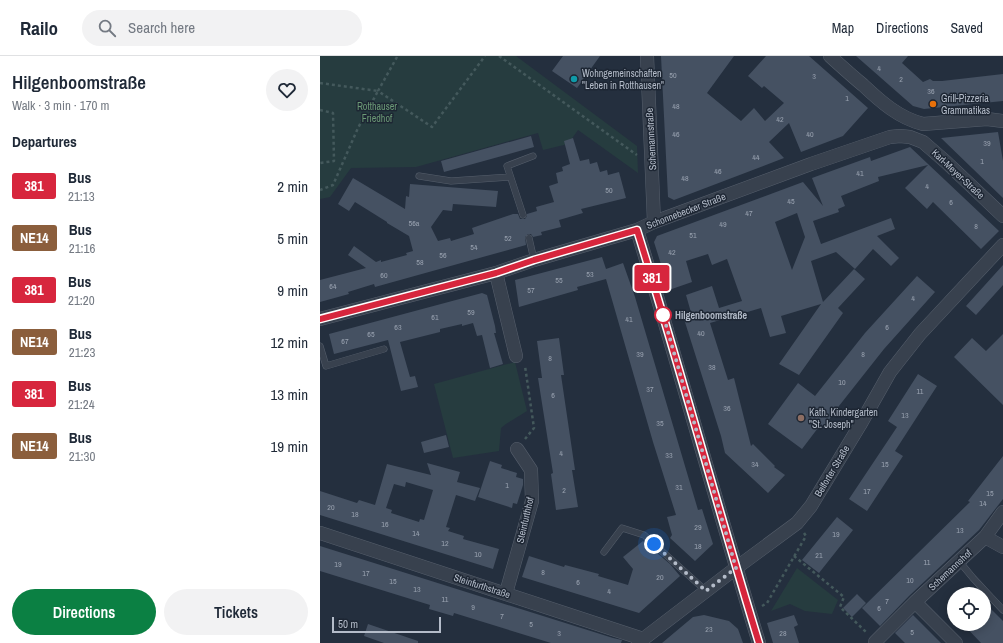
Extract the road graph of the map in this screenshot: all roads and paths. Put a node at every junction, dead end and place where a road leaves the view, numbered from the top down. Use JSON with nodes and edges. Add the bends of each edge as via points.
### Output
{"nodes":[{"id":1,"x":397,"y":56,"type":"edge"},
{"id":2,"x":485,"y":56,"type":"edge"},
{"id":3,"x":499,"y":56,"type":"edge"},
{"id":4,"x":647,"y":56,"type":"edge"},
{"id":5,"x":830,"y":56,"type":"edge"},
{"id":6,"x":320,"y":83,"type":"edge"},
{"id":7,"x":378,"y":92,"type":"junction"},
{"id":8,"x":320,"y":110,"type":"edge"},
{"id":9,"x":1003,"y":112,"type":"edge"},
{"id":10,"x":987,"y":119,"type":"junction"},
{"id":11,"x":1003,"y":121,"type":"edge"},
{"id":12,"x":910,"y":137,"type":"joint"},
{"id":13,"x":533,"y":156,"type":"dead end"},
{"id":14,"x":652,"y":162,"type":"junction"},
{"id":15,"x":320,"y":163,"type":"edge"},
{"id":16,"x":419,"y":176,"type":"dead end"},
{"id":17,"x":510,"y":177,"type":"junction"},
{"id":18,"x":320,"y":190,"type":"edge"},
{"id":19,"x":523,"y":215,"type":"dead end"},
{"id":20,"x":1003,"y":216,"type":"edge"},
{"id":21,"x":654,"y":222,"type":"junction"},
{"id":22,"x":637,"y":230,"type":"junction"},
{"id":23,"x":529,"y":238,"type":"dead end"},
{"id":24,"x":1003,"y":245,"type":"edge"},
{"id":25,"x":534,"y":260,"type":"junction"},
{"id":26,"x":496,"y":273,"type":"junction"},
{"id":27,"x":320,"y":319,"type":"edge"},
{"id":28,"x":320,"y":346,"type":"edge"},
{"id":29,"x":384,"y":349,"type":"dead end"},
{"id":30,"x":516,"y":356,"type":"joint"},
{"id":31,"x":323,"y":366,"type":"edge"},
{"id":32,"x":517,"y":449,"type":"joint"},
{"id":33,"x":1003,"y":512,"type":"edge"},
{"id":34,"x":797,"y":523,"type":"junction"},
{"id":35,"x":320,"y":533,"type":"edge"},
{"id":36,"x":985,"y":537,"type":"junction"},
{"id":37,"x":1003,"y":547,"type":"edge"},
{"id":38,"x":604,"y":552,"type":"dead end"},
{"id":39,"x":794,"y":556,"type":"junction"},
{"id":40,"x":960,"y":561,"type":"junction"},
{"id":41,"x":736,"y":568,"type":"junction"},
{"id":42,"x":706,"y":591,"type":"junction"},
{"id":43,"x":506,"y":593,"type":"junction"},
{"id":44,"x":915,"y":602,"type":"junction"},
{"id":45,"x":1003,"y":610,"type":"edge"},
{"id":46,"x":750,"y":613,"type":"junction"},
{"id":47,"x":641,"y":641,"type":"edge"},
{"id":48,"x":875,"y":642,"type":"joint"},
{"id":49,"x":759,"y":643,"type":"edge"},
{"id":50,"x":956,"y":643,"type":"edge"}],
"edges":[{"from":1,"to":7,"type":"path"},
{"from":2,"to":7,"type":"path","via":[[432,127]]},
{"from":3,"to":14,"type":"path","via":[[636,154]]},
{"from":4,"to":14,"type":"street","name":"Schemannstraße"},
{"from":5,"to":10,"type":"street","via":[[882,103],[914,122],[923,124]]},
{"from":6,"to":7,"type":"path"},
{"from":7,"to":18,"type":"path","via":[[358,128],[333,185]]},
{"from":8,"to":15,"type":"path","via":[[333,113],[334,161]]},
{"from":9,"to":10,"type":"street"},
{"from":10,"to":11,"type":"street"},
{"from":12,"to":20,"type":"street","name":"Karl-Meyer-Straße","via":[[934,150]]},
{"from":12,"to":21,"type":"street","name":"Schonnebecker Straße","via":[[890,137]]},
{"from":13,"to":17,"type":"lane","via":[[506,166]]},
{"from":14,"to":21,"type":"street","name":"Schemannstraße"},
{"from":16,"to":17,"type":"lane","via":[[451,180]]},
{"from":17,"to":19,"type":"lane"},
{"from":21,"to":22,"type":"street","name":"Schonnebecker Straße"},
{"from":22,"to":25,"type":"street","name":"Schonnebecker Straße"},
{"from":22,"to":41,"type":"street"},
{"from":23,"to":25,"type":"lane"},
{"from":24,"to":34,"type":"street","name":"Belforter Straße","via":[[920,334],[890,372],[811,506]]},
{"from":25,"to":26,"type":"street","name":"Schonnebecker Straße"},
{"from":26,"to":27,"type":"street","name":"Schonnebecker Straße"},
{"from":26,"to":30,"type":"street"},
{"from":28,"to":31,"type":"lane"},
{"from":29,"to":31,"type":"lane"},
{"from":30,"to":32,"type":"path","via":[[524,362],[534,428]]},
{"from":32,"to":43,"type":"street","name":"Steinfurthhof","via":[[531,470],[532,501]]},
{"from":33,"to":36,"type":"street","name":"Schemannshof"},
{"from":34,"to":39,"type":"path","via":[[806,536]]},
{"from":34,"to":41,"type":"street","name":"Belforter Straße"},
{"from":35,"to":43,"type":"street","name":"Steinfurthstraße"},
{"from":36,"to":37,"type":"street"},
{"from":36,"to":40,"type":"street","name":"Schemannshof"},
{"from":38,"to":42,"type":"lane","via":[[622,528],[644,535]]},
{"from":39,"to":46,"type":"path","via":[[767,603]]},
{"from":39,"to":48,"type":"path","via":[[844,597],[840,607]]},
{"from":40,"to":44,"type":"street","name":"Schemannshof"},
{"from":40,"to":45,"type":"lane"},
{"from":41,"to":42,"type":"street","name":"Belforter Straße"},
{"from":41,"to":46,"type":"street"},
{"from":42,"to":47,"type":"street","name":"Belforter Straße"},
{"from":43,"to":47,"type":"street","name":"Steinfurthstraße"},
{"from":44,"to":48,"type":"street","name":"Schemannshof"},
{"from":44,"to":50,"type":"street"},
{"from":46,"to":49,"type":"street"}]}
